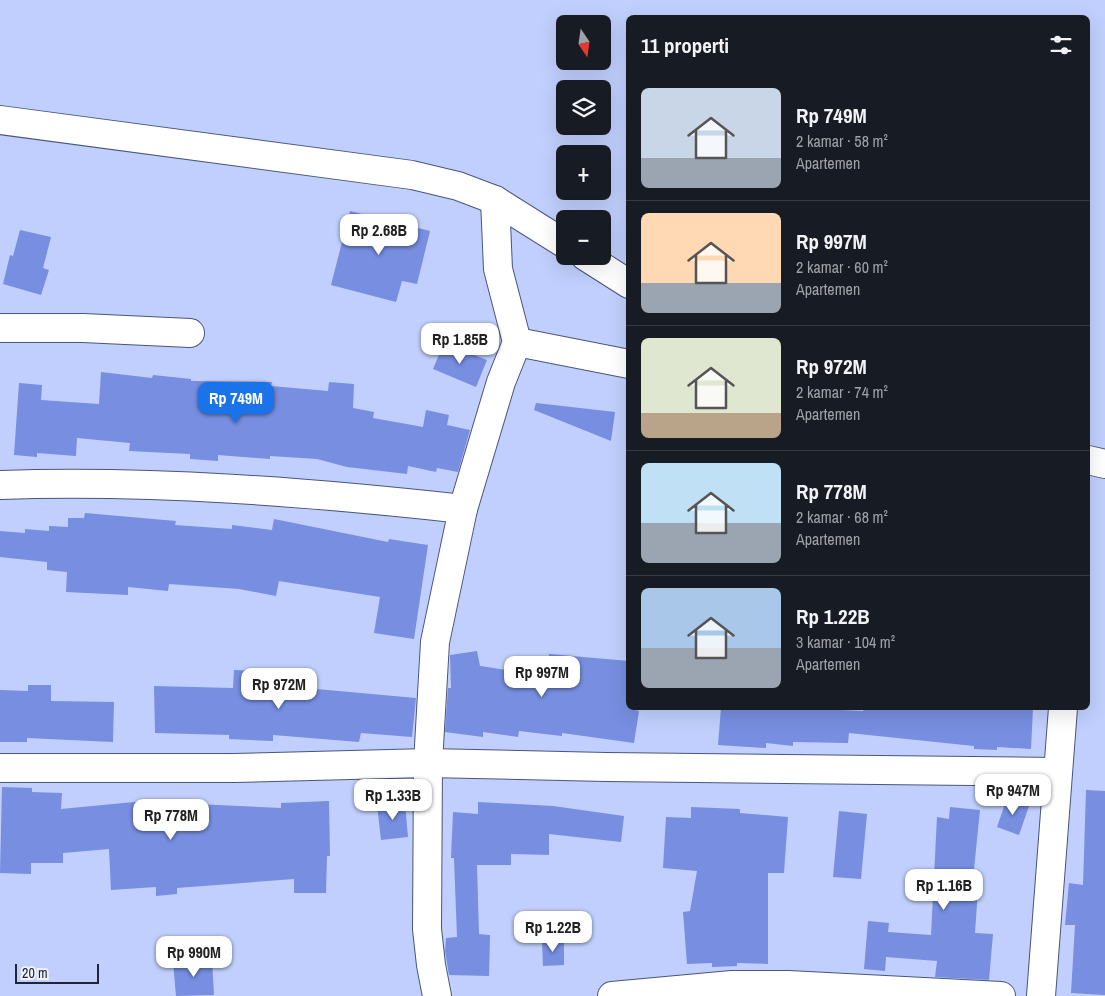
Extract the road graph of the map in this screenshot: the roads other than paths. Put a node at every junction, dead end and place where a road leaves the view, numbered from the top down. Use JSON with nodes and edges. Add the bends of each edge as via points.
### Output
{"nodes":[{"id":1,"x":0,"y":120,"type":"edge"},
{"id":2,"x":495,"y":200,"type":"junction"},
{"id":3,"x":556,"y":238,"type":"edge"},
{"id":4,"x":599,"y":265,"type":"edge"},
{"id":5,"x":626,"y":282,"type":"edge"},
{"id":6,"x":0,"y":328,"type":"edge"},
{"id":7,"x":190,"y":333,"type":"dead end"},
{"id":8,"x":517,"y":342,"type":"junction"},
{"id":9,"x":626,"y":363,"type":"edge"},
{"id":10,"x":1090,"y":460,"type":"edge"},
{"id":11,"x":1105,"y":464,"type":"edge"},
{"id":12,"x":0,"y":485,"type":"edge"},
{"id":13,"x":462,"y":509,"type":"junction"},
{"id":14,"x":1063,"y":710,"type":"edge"},
{"id":15,"x":428,"y":763,"type":"junction"},
{"id":16,"x":0,"y":768,"type":"edge"},
{"id":17,"x":1057,"y":772,"type":"junction"},
{"id":18,"x":438,"y":996,"type":"edge"},
{"id":19,"x":612,"y":996,"type":"edge"},
{"id":20,"x":1001,"y":996,"type":"edge"},
{"id":21,"x":1041,"y":996,"type":"edge"}],
"edges":[{"from":1,"to":2,"type":"street","via":[[412,175],[458,186]]},
{"from":2,"to":3,"type":"street"},
{"from":2,"to":8,"type":"street","via":[[498,268]]},
{"from":4,"to":5,"type":"street"},
{"from":6,"to":7,"type":"street"},
{"from":8,"to":9,"type":"street"},
{"from":8,"to":13,"type":"street","via":[[501,382]]},
{"from":10,"to":11,"type":"street"},
{"from":12,"to":13,"type":"street","via":[[216,486]]},
{"from":13,"to":15,"type":"street","via":[[438,618]]},
{"from":14,"to":17,"type":"street"},
{"from":15,"to":16,"type":"street","via":[[234,768]]},
{"from":15,"to":17,"type":"street"},
{"from":15,"to":18,"type":"street","via":[[427,929]]},
{"from":17,"to":21,"type":"street"},
{"from":19,"to":20,"type":"street","via":[[751,985]]}]}
